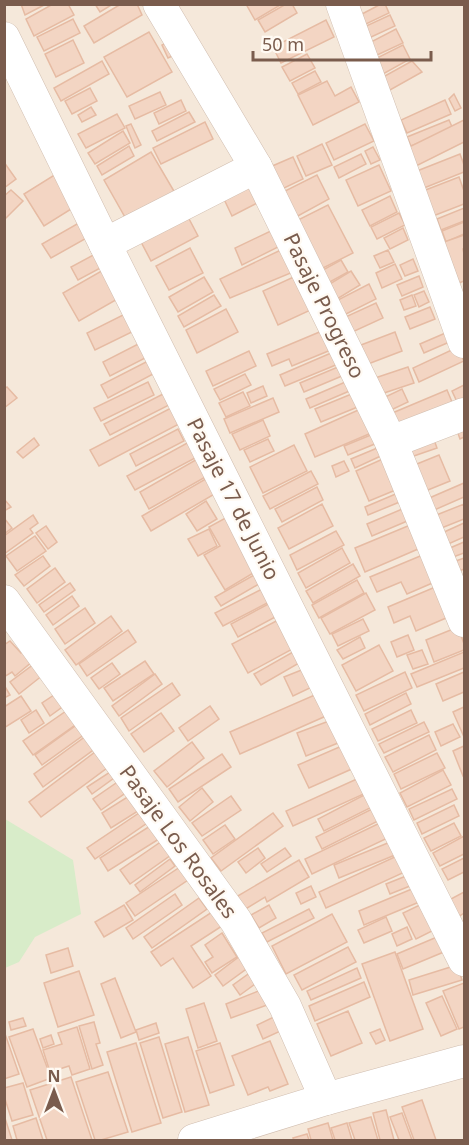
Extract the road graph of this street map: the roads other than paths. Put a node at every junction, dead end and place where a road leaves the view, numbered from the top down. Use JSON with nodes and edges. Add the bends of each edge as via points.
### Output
{"nodes":[{"id":1,"x":159,"y":4,"type":"edge"},
{"id":2,"x":342,"y":4,"type":"edge"},
{"id":3,"x":4,"y":38,"type":"edge"},
{"id":4,"x":256,"y":167,"type":"junction"},
{"id":5,"x":105,"y":244,"type":"junction"},
{"id":6,"x":465,"y":342,"type":"edge"},
{"id":7,"x":465,"y":414,"type":"edge"},
{"id":8,"x":391,"y":442,"type":"junction"},
{"id":9,"x":4,"y":601,"type":"edge"},
{"id":10,"x":465,"y":621,"type":"edge"},
{"id":11,"x":465,"y":960,"type":"edge"},
{"id":12,"x":465,"y":1061,"type":"edge"},
{"id":13,"x":326,"y":1099,"type":"junction"},
{"id":14,"x":194,"y":1140,"type":"edge"}],
"edges":[{"from":1,"to":4,"type":"street","name":"Pasaje Progreso"},
{"from":2,"to":6,"type":"street"},
{"from":3,"to":5,"type":"street","name":"Pasaje 17 de Junio"},
{"from":4,"to":5,"type":"street"},
{"from":4,"to":8,"type":"street","name":"Pasaje Progreso"},
{"from":5,"to":11,"type":"street","name":"Pasaje 17 de Junio"},
{"from":7,"to":8,"type":"street"},
{"from":8,"to":10,"type":"street","name":"Pasaje Progreso"},
{"from":9,"to":13,"type":"street","name":"Pasaje Los Rosales","via":[[236,921],[285,1006]]},
{"from":12,"to":13,"type":"street"},
{"from":13,"to":14,"type":"street"}]}
